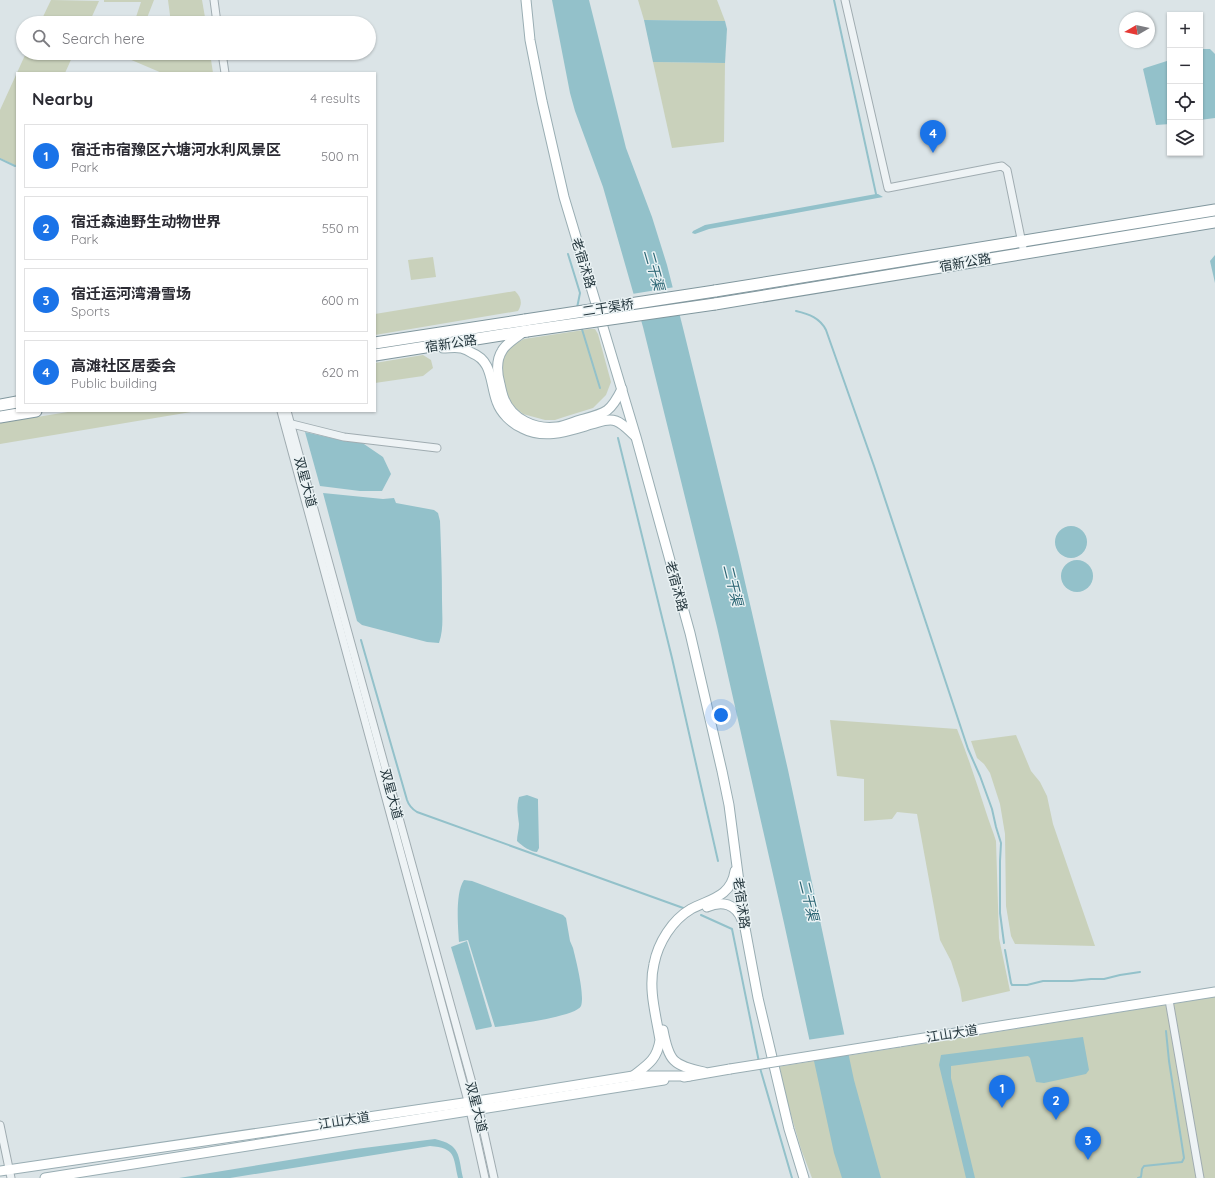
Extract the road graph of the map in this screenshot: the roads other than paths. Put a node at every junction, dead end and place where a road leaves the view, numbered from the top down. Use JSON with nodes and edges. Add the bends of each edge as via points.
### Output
{"nodes":[{"id":1,"x":214,"y":0,"type":"edge"},
{"id":2,"x":526,"y":0,"type":"edge"},
{"id":3,"x":845,"y":0,"type":"edge"},
{"id":4,"x":216,"y":16,"type":"edge"},
{"id":5,"x":223,"y":60,"type":"edge"},
{"id":6,"x":225,"y":72,"type":"edge"},
{"id":7,"x":1215,"y":210,"type":"edge"},
{"id":8,"x":1215,"y":222,"type":"edge"},
{"id":9,"x":1023,"y":247,"type":"junction"},
{"id":10,"x":715,"y":291,"type":"joint"},
{"id":11,"x":715,"y":304,"type":"joint"},
{"id":12,"x":526,"y":327,"type":"junction"},
{"id":13,"x":376,"y":343,"type":"edge"},
{"id":14,"x":423,"y":348,"type":"junction"},
{"id":15,"x":376,"y":355,"type":"edge"},
{"id":16,"x":622,"y":389,"type":"junction"},
{"id":17,"x":16,"y":402,"type":"edge"},
{"id":18,"x":0,"y":405,"type":"edge"},
{"id":19,"x":30,"y":412,"type":"edge"},
{"id":20,"x":282,"y":412,"type":"edge"},
{"id":21,"x":287,"y":412,"type":"edge"},
{"id":22,"x":0,"y":417,"type":"edge"},
{"id":23,"x":287,"y":423,"type":"junction"},
{"id":24,"x":636,"y":437,"type":"junction"},
{"id":25,"x":438,"y":448,"type":"dead end"},
{"id":26,"x":736,"y":850,"type":"junction"},
{"id":27,"x":738,"y":881,"type":"junction"},
{"id":28,"x":715,"y":904,"type":"junction"},
{"id":29,"x":745,"y":928,"type":"junction"},
{"id":30,"x":1215,"y":992,"type":"edge"},
{"id":31,"x":1169,"y":1000,"type":"junction"},
{"id":32,"x":709,"y":1073,"type":"junction"},
{"id":33,"x":633,"y":1076,"type":"junction"},
{"id":34,"x":689,"y":1076,"type":"junction"},
{"id":35,"x":473,"y":1106,"type":"junction"},
{"id":36,"x":0,"y":1125,"type":"edge"},
{"id":37,"x":7,"y":1173,"type":"edge"},
{"id":38,"x":45,"y":1178,"type":"edge"},
{"id":39,"x":485,"y":1178,"type":"edge"},
{"id":40,"x":494,"y":1178,"type":"edge"},
{"id":41,"x":804,"y":1178,"type":"edge"},
{"id":42,"x":1200,"y":1178,"type":"edge"}],
"edges":[{"from":1,"to":4,"type":"street"},
{"from":2,"to":16,"type":"main road","name":"老宿沭路","via":[[530,40],[564,197]]},
{"from":3,"to":9,"type":"street","via":[[888,188],[1002,166],[1006,170]]},
{"from":5,"to":6,"type":"street"},
{"from":7,"to":9,"type":"highway","name":"宿新公路"},
{"from":8,"to":9,"type":"highway","name":"宿新公路"},
{"from":9,"to":10,"type":"highway","name":"宿新公路"},
{"from":9,"to":11,"type":"highway","name":"宿新公路"},
{"from":10,"to":12,"type":"highway","name":"二干渠桥","bridge":true},
{"from":11,"to":12,"type":"highway","name":"二干渠桥","bridge":true},
{"from":12,"to":13,"type":"highway","name":"宿新公路"},
{"from":12,"to":14,"type":"highway","name":"宿新公路"},
{"from":12,"to":16,"type":"main road","via":[[504,347],[498,365],[504,399],[511,411],[526,422],[540,427],[557,427],[600,414],[610,408]]},
{"from":14,"to":15,"type":"highway","name":"宿新公路"},
{"from":14,"to":24,"type":"main road","via":[[462,348],[478,355],[490,373],[496,401],[502,412],[515,424],[532,433],[568,431],[607,420],[616,421]]},
{"from":16,"to":24,"type":"main road","name":"老宿沭路"},
{"from":17,"to":18,"type":"highway"},
{"from":19,"to":22,"type":"highway"},
{"from":20,"to":23,"type":"street","name":"双星大道"},
{"from":21,"to":23,"type":"street","name":"双星大道"},
{"from":23,"to":25,"type":"street","via":[[344,437]]},
{"from":23,"to":35,"type":"street","name":"双星大道"},
{"from":24,"to":26,"type":"main road","name":"老宿沭路","via":[[691,640],[722,771]]},
{"from":26,"to":27,"type":"main road","name":"老宿沭路"},
{"from":26,"to":33,"type":"main road","via":[[734,879],[731,885],[724,893],[679,918],[659,945],[651,990],[660,1040],[655,1056]]},
{"from":27,"to":28,"type":"main road","via":[[730,893]]},
{"from":27,"to":29,"type":"main road","name":"老宿沭路"},
{"from":28,"to":29,"type":"main road","via":[[725,904],[739,911]]},
{"from":28,"to":32,"type":"main road","via":[[687,918],[672,935],[660,962],[656,987],[665,1041],[671,1058],[685,1068]]},
{"from":29,"to":41,"type":"main road","name":"老宿沭路","via":[[768,1042]]},
{"from":30,"to":31,"type":"main road","name":"江山大道"},
{"from":31,"to":32,"type":"main road","name":"江山大道","bridge":true},
{"from":31,"to":42,"type":"street"},
{"from":32,"to":34,"type":"main road","name":"江山大道"},
{"from":33,"to":34,"type":"main road","name":"江山大道"},
{"from":33,"to":35,"type":"main road","name":"江山大道"},
{"from":34,"to":35,"type":"main road","name":"江山大道"},
{"from":35,"to":37,"type":"main road","name":"江山大道"},
{"from":35,"to":38,"type":"main road","name":"江山大道"},
{"from":35,"to":39,"type":"street","name":"双星大道"},
{"from":35,"to":40,"type":"street","name":"双星大道"},
{"from":36,"to":37,"type":"street"}]}
